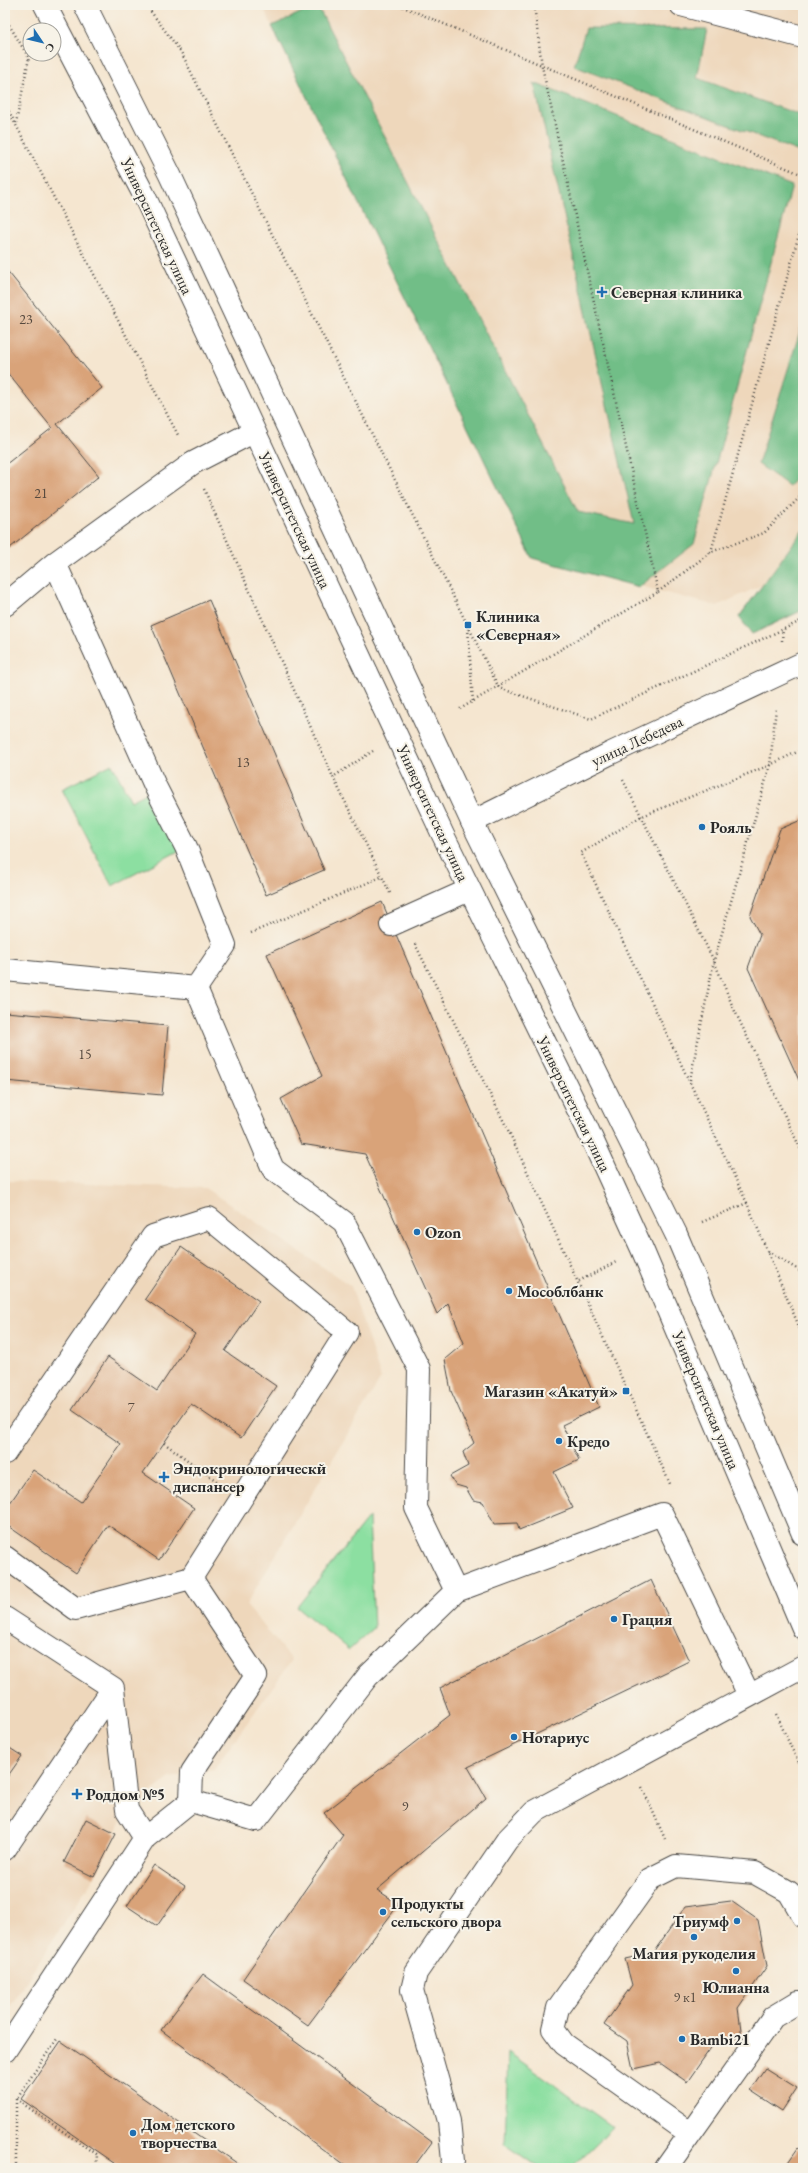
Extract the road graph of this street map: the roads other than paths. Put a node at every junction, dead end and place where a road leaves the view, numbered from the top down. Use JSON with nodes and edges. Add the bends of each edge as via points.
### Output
{"nodes":[{"id":1,"x":45,"y":5,"type":"edge"},
{"id":2,"x":84,"y":5,"type":"edge"},
{"id":3,"x":681,"y":5,"type":"edge"},
{"id":4,"x":803,"y":37,"type":"edge"},
{"id":5,"x":284,"y":416,"type":"junction"},
{"id":6,"x":253,"y":432,"type":"junction"},
{"id":7,"x":55,"y":563,"type":"junction"},
{"id":8,"x":5,"y":605,"type":"edge"},
{"id":9,"x":803,"y":663,"type":"edge"},
{"id":10,"x":472,"y":822,"type":"junction"},
{"id":11,"x":443,"y":835,"type":"junction"},
{"id":12,"x":469,"y":890,"type":"junction"},
{"id":13,"x":397,"y":922,"type":"road end"},
{"id":14,"x":5,"y":970,"type":"edge"},
{"id":15,"x":196,"y":988,"type":"junction"},
{"id":16,"x":5,"y":1453,"type":"edge"},
{"id":17,"x":803,"y":1534,"type":"edge"},
{"id":18,"x":5,"y":1557,"type":"edge"},
{"id":19,"x":191,"y":1578,"type":"junction"},
{"id":20,"x":456,"y":1591,"type":"junction"},
{"id":21,"x":5,"y":1618,"type":"edge"},
{"id":22,"x":803,"y":1628,"type":"edge"},
{"id":23,"x":803,"y":1667,"type":"edge"},
{"id":24,"x":113,"y":1688,"type":"junction"},
{"id":25,"x":749,"y":1695,"type":"junction"},
{"id":26,"x":191,"y":1801,"type":"junction"},
{"id":27,"x":145,"y":1838,"type":"junction"},
{"id":28,"x":5,"y":1849,"type":"edge"},
{"id":29,"x":803,"y":1916,"type":"edge"},
{"id":30,"x":803,"y":2002,"type":"edge"},
{"id":31,"x":5,"y":2051,"type":"edge"},
{"id":32,"x":689,"y":2133,"type":"junction"},
{"id":33,"x":451,"y":2168,"type":"edge"},
{"id":34,"x":666,"y":2168,"type":"edge"}],
"edges":[{"from":1,"to":6,"type":"main road","name":"Университетская улица","via":[[143,193]]},
{"from":2,"to":5,"type":"main road","name":"Университетская улица","via":[[170,175]]},
{"from":3,"to":4,"type":"main road"},
{"from":5,"to":6,"type":"main road"},
{"from":5,"to":10,"type":"main road","name":"Университетская улица"},
{"from":6,"to":7,"type":"main road","via":[[193,463]]},
{"from":6,"to":11,"type":"main road","name":"Университетская улица"},
{"from":7,"to":8,"type":"main road"},
{"from":7,"to":15,"type":"main road","via":[[156,788],[186,847],[225,945]]},
{"from":9,"to":10,"type":"main road","name":"улица Лебедева"},
{"from":10,"to":11,"type":"main road","name":"улица Лебедева"},
{"from":10,"to":17,"type":"main road","name":"Университетская улица","via":[[676,1234]]},
{"from":11,"to":12,"type":"main road","name":"Университетская улица"},
{"from":12,"to":13,"type":"main road"},
{"from":12,"to":22,"type":"main road","name":"Университетская улица","via":[[586,1126],[642,1249]]},
{"from":14,"to":15,"type":"main road"},
{"from":15,"to":20,"type":"main road","via":[[272,1169],[344,1222],[419,1369],[416,1508]]},
{"from":16,"to":19,"type":"main road","via":[[153,1236],[209,1218],[347,1332]]},
{"from":18,"to":19,"type":"main road","via":[[76,1609]]},
{"from":19,"to":26,"type":"main road","via":[[256,1676],[192,1772]]},
{"from":20,"to":25,"type":"main road","via":[[662,1514]]},
{"from":20,"to":26,"type":"main road","via":[[368,1676],[256,1820]]},
{"from":21,"to":24,"type":"main road"},
{"from":23,"to":25,"type":"main road"},
{"from":24,"to":27,"type":"main road","via":[[127,1810]]},
{"from":24,"to":28,"type":"main road"},
{"from":25,"to":33,"type":"main road","via":[[534,1812],[507,1840],[416,1973],[412,1990],[449,2121],[453,2161]]},
{"from":26,"to":27,"type":"main road"},
{"from":27,"to":31,"type":"main road"},
{"from":29,"to":32,"type":"main road","via":[[790,1892],[756,1873],[676,1866],[650,1879],[558,2008],[552,2029],[564,2044]]},
{"from":30,"to":32,"type":"main road","via":[[798,2002],[773,2016]]},
{"from":32,"to":34,"type":"main road"}]}
